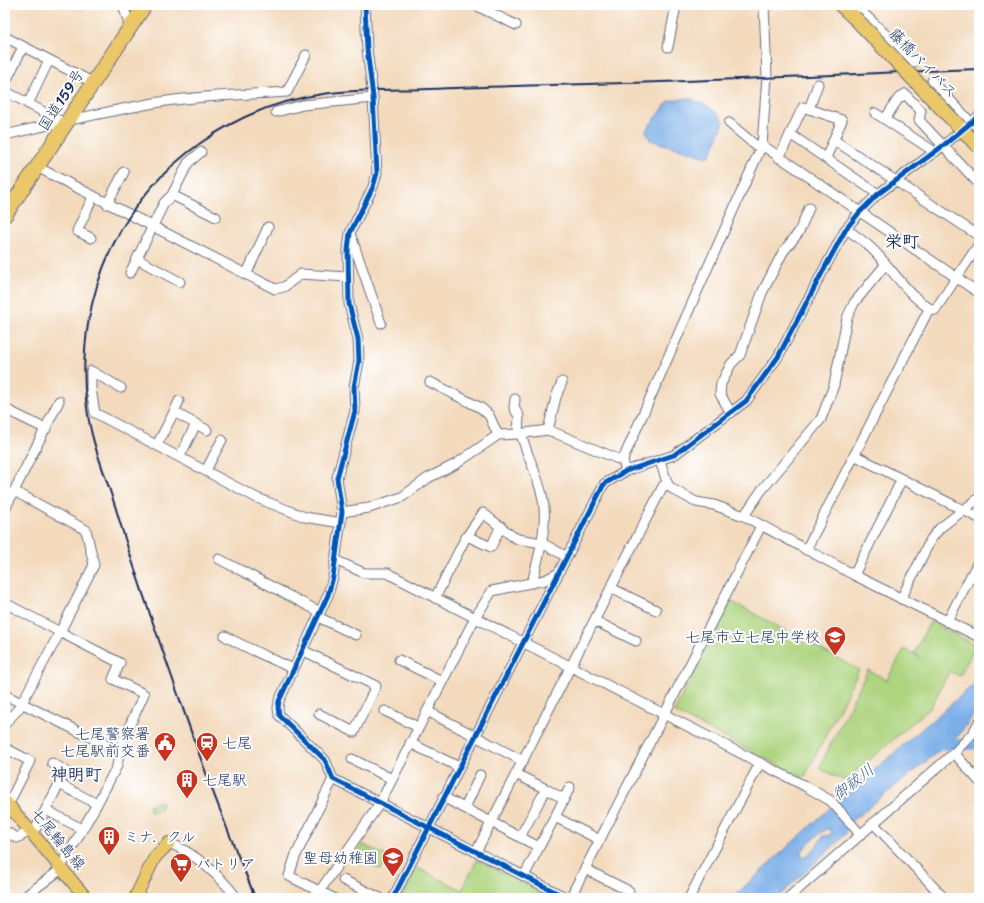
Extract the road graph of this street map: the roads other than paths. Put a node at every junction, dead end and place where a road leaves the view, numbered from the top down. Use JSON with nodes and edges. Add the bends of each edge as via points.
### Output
{"nodes":[{"id":1,"x":123,"y":5,"type":"edge"},
{"id":2,"x":145,"y":5,"type":"edge"},
{"id":3,"x":365,"y":5,"type":"edge"},
{"id":4,"x":475,"y":5,"type":"edge"},
{"id":5,"x":676,"y":5,"type":"edge"},
{"id":6,"x":764,"y":5,"type":"edge"},
{"id":7,"x":841,"y":5,"type":"edge"},
{"id":8,"x":855,"y":11,"type":"edge"},
{"id":9,"x":516,"y":25,"type":"dead end"},
{"id":10,"x":130,"y":27,"type":"junction"},
{"id":11,"x":5,"y":37,"type":"edge"},
{"id":12,"x":23,"y":47,"type":"junction"},
{"id":13,"x":668,"y":47,"type":"dead end"},
{"id":14,"x":306,"y":54,"type":"dead end"},
{"id":15,"x":49,"y":60,"type":"junction"},
{"id":16,"x":914,"y":62,"type":"dead end"},
{"id":17,"x":6,"y":76,"type":"edge"},
{"id":18,"x":932,"y":81,"type":"dead end"},
{"id":19,"x":92,"y":82,"type":"junction"},
{"id":20,"x":818,"y":84,"type":"dead end"},
{"id":21,"x":5,"y":91,"type":"edge"},
{"id":22,"x":373,"y":98,"type":"junction"},
{"id":23,"x":28,"y":104,"type":"junction"},
{"id":24,"x":809,"y":109,"type":"junction"},
{"id":25,"x":276,"y":112,"type":"dead end"},
{"id":26,"x":875,"y":113,"type":"dead end"},
{"id":27,"x":979,"y":116,"type":"edge"},
{"id":28,"x":885,"y":119,"type":"junction"},
{"id":29,"x":65,"y":121,"type":"junction"},
{"id":30,"x":729,"y":122,"type":"dead end"},
{"id":31,"x":971,"y":123,"type":"junction"},
{"id":32,"x":979,"y":131,"type":"edge"},
{"id":33,"x":790,"y":134,"type":"junction"},
{"id":34,"x":5,"y":135,"type":"edge"},
{"id":35,"x":834,"y":140,"type":"junction"},
{"id":36,"x":762,"y":145,"type":"junction"},
{"id":37,"x":944,"y":146,"type":"junction"},
{"id":38,"x":979,"y":147,"type":"edge"},
{"id":39,"x":201,"y":152,"type":"dead end"},
{"id":40,"x":935,"y":152,"type":"junction"},
{"id":41,"x":779,"y":158,"type":"junction"},
{"id":42,"x":826,"y":158,"type":"junction"},
{"id":43,"x":37,"y":167,"type":"junction"},
{"id":44,"x":124,"y":172,"type":"dead end"},
{"id":45,"x":895,"y":181,"type":"junction"},
{"id":46,"x":979,"y":184,"type":"edge"},
{"id":47,"x":878,"y":194,"type":"junction"},
{"id":48,"x":172,"y":195,"type":"junction"},
{"id":49,"x":93,"y":197,"type":"junction"},
{"id":50,"x":107,"y":204,"type":"junction"},
{"id":51,"x":809,"y":208,"type":"dead end"},
{"id":52,"x":859,"y":213,"type":"junction"},
{"id":53,"x":5,"y":215,"type":"edge"},
{"id":54,"x":216,"y":217,"type":"dead end"},
{"id":55,"x":153,"y":226,"type":"junction"},
{"id":56,"x":268,"y":227,"type":"dead end"},
{"id":57,"x":846,"y":229,"type":"junction"},
{"id":58,"x":350,"y":233,"type":"junction"},
{"id":59,"x":979,"y":236,"type":"edge"},
{"id":60,"x":91,"y":238,"type":"dead end"},
{"id":61,"x":979,"y":244,"type":"edge"},
{"id":62,"x":136,"y":259,"type":"junction"},
{"id":63,"x":886,"y":264,"type":"junction"},
{"id":64,"x":130,"y":272,"type":"dead end"},
{"id":65,"x":246,"y":274,"type":"junction"},
{"id":66,"x":347,"y":277,"type":"junction"},
{"id":67,"x":957,"y":278,"type":"junction"},
{"id":68,"x":180,"y":282,"type":"dead end"},
{"id":69,"x":979,"y":293,"type":"edge"},
{"id":70,"x":929,"y":309,"type":"junction"},
{"id":71,"x":381,"y":323,"type":"dead end"},
{"id":72,"x":430,"y":382,"type":"dead end"},
{"id":73,"x":562,"y":382,"type":"dead end"},
{"id":74,"x":122,"y":388,"type":"dead end"},
{"id":75,"x":515,"y":399,"type":"dead end"},
{"id":76,"x":58,"y":401,"type":"dead end"},
{"id":77,"x":179,"y":401,"type":"dead end"},
{"id":78,"x":5,"y":409,"type":"edge"},
{"id":79,"x":174,"y":412,"type":"junction"},
{"id":80,"x":731,"y":413,"type":"junction"},
{"id":81,"x":196,"y":424,"type":"junction"},
{"id":82,"x":46,"y":430,"type":"junction"},
{"id":83,"x":207,"y":430,"type":"dead end"},
{"id":84,"x":548,"y":430,"type":"junction"},
{"id":85,"x":520,"y":434,"type":"junction"},
{"id":86,"x":498,"y":435,"type":"junction"},
{"id":87,"x":222,"y":440,"type":"dead end"},
{"id":88,"x":157,"y":445,"type":"junction"},
{"id":89,"x":854,"y":454,"type":"junction"},
{"id":90,"x":180,"y":456,"type":"junction"},
{"id":91,"x":623,"y":461,"type":"junction"},
{"id":92,"x":660,"y":461,"type":"junction"},
{"id":93,"x":206,"y":470,"type":"junction"},
{"id":94,"x":626,"y":471,"type":"junction"},
{"id":95,"x":902,"y":479,"type":"junction"},
{"id":96,"x":668,"y":485,"type":"junction"},
{"id":97,"x":14,"y":491,"type":"junction"},
{"id":98,"x":979,"y":498,"type":"edge"},
{"id":99,"x":5,"y":509,"type":"edge"},
{"id":100,"x":962,"y":510,"type":"junction"},
{"id":101,"x":342,"y":512,"type":"junction"},
{"id":102,"x":744,"y":516,"type":"junction"},
{"id":103,"x":979,"y":518,"type":"edge"},
{"id":104,"x":341,"y":523,"type":"junction"},
{"id":105,"x":501,"y":526,"type":"junction"},
{"id":106,"x":761,"y":526,"type":"junction"},
{"id":107,"x":467,"y":536,"type":"junction"},
{"id":108,"x":542,"y":543,"type":"junction"},
{"id":109,"x":806,"y":550,"type":"junction"},
{"id":110,"x":567,"y":557,"type":"junction"},
{"id":111,"x":219,"y":559,"type":"dead end"},
{"id":112,"x":335,"y":560,"type":"junction"},
{"id":113,"x":979,"y":560,"type":"edge"},
{"id":114,"x":558,"y":574,"type":"junction"},
{"id":115,"x":854,"y":575,"type":"junction"},
{"id":116,"x":532,"y":583,"type":"junction"},
{"id":117,"x":611,"y":588,"type":"junction"},
{"id":118,"x":435,"y":598,"type":"junction"},
{"id":119,"x":901,"y":599,"type":"junction"},
{"id":120,"x":5,"y":603,"type":"edge"},
{"id":121,"x":656,"y":610,"type":"dead end"},
{"id":122,"x":319,"y":614,"type":"junction"},
{"id":123,"x":475,"y":618,"type":"junction"},
{"id":124,"x":595,"y":621,"type":"junction"},
{"id":125,"x":948,"y":622,"type":"junction"},
{"id":126,"x":60,"y":632,"type":"junction"},
{"id":127,"x":225,"y":636,"type":"dead end"},
{"id":128,"x":356,"y":636,"type":"dead end"},
{"id":129,"x":979,"y":637,"type":"edge"},
{"id":130,"x":636,"y":641,"type":"dead end"},
{"id":131,"x":522,"y":643,"type":"junction"},
{"id":132,"x":302,"y":650,"type":"junction"},
{"id":133,"x":399,"y":660,"type":"dead end"},
{"id":134,"x":571,"y":667,"type":"junction"},
{"id":135,"x":294,"y":670,"type":"junction"},
{"id":136,"x":442,"y":681,"type":"junction"},
{"id":137,"x":5,"y":695,"type":"edge"},
{"id":138,"x":21,"y":704,"type":"junction"},
{"id":139,"x":385,"y":711,"type":"dead end"},
{"id":140,"x":427,"y":711,"type":"junction"},
{"id":141,"x":319,"y":714,"type":"dead end"},
{"id":142,"x":664,"y":715,"type":"junction"},
{"id":143,"x":979,"y":722,"type":"edge"},
{"id":144,"x":5,"y":724,"type":"edge"},
{"id":145,"x":418,"y":727,"type":"junction"},
{"id":146,"x":974,"y":733,"type":"edge"},
{"id":147,"x":475,"y":735,"type":"junction"},
{"id":148,"x":410,"y":743,"type":"junction"},
{"id":149,"x":5,"y":748,"type":"edge"},
{"id":150,"x":114,"y":749,"type":"junction"},
{"id":151,"x":955,"y":752,"type":"junction"},
{"id":152,"x":352,"y":759,"type":"dead end"},
{"id":153,"x":523,"y":761,"type":"junction"},
{"id":154,"x":52,"y":763,"type":"dead end"},
{"id":155,"x":760,"y":763,"type":"junction"},
{"id":156,"x":458,"y":767,"type":"junction"},
{"id":157,"x":516,"y":774,"type":"junction"},
{"id":158,"x":480,"y":775,"type":"dead end"},
{"id":159,"x":333,"y":779,"type":"junction"},
{"id":160,"x":392,"y":779,"type":"junction"},
{"id":161,"x":979,"y":781,"type":"edge"},
{"id":162,"x":59,"y":784,"type":"junction"},
{"id":163,"x":570,"y":787,"type":"dead end"},
{"id":164,"x":546,"y":789,"type":"junction"},
{"id":165,"x":443,"y":797,"type":"junction"},
{"id":166,"x":564,"y":799,"type":"junction"},
{"id":167,"x":6,"y":803,"type":"edge"},
{"id":168,"x":380,"y":803,"type":"junction"},
{"id":169,"x":97,"y":804,"type":"junction"},
{"id":170,"x":465,"y":808,"type":"junction"},
{"id":171,"x":46,"y":810,"type":"junction"},
{"id":172,"x":555,"y":817,"type":"junction"},
{"id":173,"x":491,"y":822,"type":"junction"},
{"id":174,"x":874,"y":823,"type":"junction"},
{"id":175,"x":428,"y":828,"type":"junction"},
{"id":176,"x":82,"y":829,"type":"junction"},
{"id":177,"x":5,"y":831,"type":"edge"},
{"id":178,"x":31,"y":832,"type":"junction"},
{"id":179,"x":860,"y":834,"type":"junction"},
{"id":180,"x":520,"y":837,"type":"junction"},
{"id":181,"x":600,"y":840,"type":"junction"},
{"id":182,"x":169,"y":843,"type":"joint"},
{"id":183,"x":539,"y":847,"type":"junction"},
{"id":184,"x":476,"y":852,"type":"junction"},
{"id":185,"x":61,"y":867,"type":"junction"},
{"id":186,"x":585,"y":869,"type":"junction"},
{"id":187,"x":524,"y":876,"type":"junction"},
{"id":188,"x":343,"y":880,"type":"dead end"},
{"id":189,"x":629,"y":891,"type":"dead end"},
{"id":190,"x":317,"y":894,"type":"edge"},
{"id":191,"x":23,"y":898,"type":"edge"},
{"id":192,"x":86,"y":898,"type":"edge"},
{"id":193,"x":135,"y":898,"type":"edge"},
{"id":194,"x":237,"y":898,"type":"edge"},
{"id":195,"x":333,"y":898,"type":"edge"},
{"id":196,"x":380,"y":898,"type":"edge"},
{"id":197,"x":393,"y":898,"type":"edge"},
{"id":198,"x":569,"y":898,"type":"edge"},
{"id":199,"x":689,"y":898,"type":"edge"},
{"id":200,"x":788,"y":898,"type":"edge"},
{"id":201,"x":944,"y":898,"type":"edge"}],
"edges":[{"from":1,"to":10,"type":"street"},
{"from":2,"to":10,"type":"highway","name":"国道159号"},
{"from":3,"to":22,"type":"street"},
{"from":4,"to":9,"type":"street"},
{"from":5,"to":13,"type":"street"},
{"from":6,"to":36,"type":"street","via":[[766,77]]},
{"from":7,"to":8,"type":"highway","name":"藤橋バイパス"},
{"from":8,"to":16,"type":"street"},
{"from":8,"to":38,"type":"highway","name":"藤橋バイパス","bridge":true},
{"from":10,"to":19,"type":"highway","name":"国道159号"},
{"from":11,"to":12,"type":"street"},
{"from":12,"to":15,"type":"street"},
{"from":12,"to":17,"type":"street"},
{"from":14,"to":29,"type":"street","via":[[287,92],[188,99]]},
{"from":15,"to":19,"type":"street"},
{"from":15,"to":23,"type":"street"},
{"from":18,"to":31,"type":"street"},
{"from":19,"to":29,"type":"highway","name":"国道159号"},
{"from":20,"to":24,"type":"street"},
{"from":21,"to":23,"type":"street"},
{"from":22,"to":25,"type":"street","via":[[303,105]]},
{"from":22,"to":58,"type":"street","via":[[377,173],[373,187]]},
{"from":23,"to":29,"type":"street"},
{"from":24,"to":33,"type":"street","via":[[803,107]]},
{"from":24,"to":35,"type":"street","via":[[842,120]]},
{"from":26,"to":28,"type":"street"},
{"from":27,"to":31,"type":"street"},
{"from":28,"to":37,"type":"street","via":[[898,99],[905,94],[921,111],[920,120]]},
{"from":28,"to":40,"type":"street"},
{"from":29,"to":34,"type":"street"},
{"from":29,"to":43,"type":"highway","name":"国道159号"},
{"from":30,"to":36,"type":"street","via":[[755,145]]},
{"from":31,"to":32,"type":"street"},
{"from":31,"to":37,"type":"street"},
{"from":33,"to":41,"type":"street"},
{"from":33,"to":42,"type":"street"},
{"from":35,"to":42,"type":"street"},
{"from":35,"to":45,"type":"street"},
{"from":36,"to":41,"type":"street"},
{"from":36,"to":91,"type":"street"},
{"from":37,"to":40,"type":"street"},
{"from":37,"to":46,"type":"street"},
{"from":39,"to":48,"type":"street","via":[[188,163]]},
{"from":40,"to":45,"type":"street"},
{"from":41,"to":52,"type":"street"},
{"from":42,"to":47,"type":"street"},
{"from":43,"to":49,"type":"street"},
{"from":43,"to":53,"type":"highway","name":"国道159号"},
{"from":44,"to":50,"type":"street"},
{"from":45,"to":47,"type":"street"},
{"from":45,"to":59,"type":"street"},
{"from":47,"to":52,"type":"street"},
{"from":48,"to":54,"type":"street"},
{"from":48,"to":55,"type":"street","via":[[164,203]]},
{"from":49,"to":50,"type":"street"},
{"from":49,"to":60,"type":"street","via":[[76,231]]},
{"from":50,"to":55,"type":"street"},
{"from":51,"to":80,"type":"street","via":[[799,232],[783,252],[762,293],[740,354],[731,364],[721,384],[720,394]]},
{"from":52,"to":57,"type":"street"},
{"from":52,"to":67,"type":"street"},
{"from":55,"to":62,"type":"street"},
{"from":55,"to":65,"type":"street"},
{"from":56,"to":65,"type":"street"},
{"from":57,"to":63,"type":"street","via":[[872,248]]},
{"from":57,"to":80,"type":"street","via":[[778,356],[746,401]]},
{"from":58,"to":66,"type":"street"},
{"from":58,"to":71,"type":"street"},
{"from":61,"to":67,"type":"street"},
{"from":62,"to":64,"type":"street"},
{"from":62,"to":68,"type":"street"},
{"from":63,"to":70,"type":"street"},
{"from":63,"to":102,"type":"street","via":[[854,303],[847,318],[834,385],[821,419],[761,491]]},
{"from":65,"to":66,"type":"street","via":[[275,289],[301,274]]},
{"from":66,"to":101,"type":"street","via":[[349,304],[358,339],[359,361],[354,387],[355,411],[338,478]]},
{"from":67,"to":69,"type":"street"},
{"from":67,"to":70,"type":"street","via":[[935,310]]},
{"from":70,"to":89,"type":"street"},
{"from":72,"to":86,"type":"street","via":[[481,408],[489,415]]},
{"from":73,"to":84,"type":"street"},
{"from":74,"to":88,"type":"street","via":[[91,371],[95,413]]},
{"from":75,"to":85,"type":"street","via":[[514,408],[519,416]]},
{"from":76,"to":82,"type":"street"},
{"from":77,"to":79,"type":"street"},
{"from":78,"to":82,"type":"street"},
{"from":79,"to":81,"type":"street"},
{"from":79,"to":88,"type":"street"},
{"from":80,"to":92,"type":"street","via":[[674,455]]},
{"from":81,"to":83,"type":"street"},
{"from":81,"to":90,"type":"street"},
{"from":82,"to":97,"type":"street"},
{"from":84,"to":85,"type":"street"},
{"from":84,"to":91,"type":"street"},
{"from":85,"to":86,"type":"street"},
{"from":85,"to":108,"type":"street","via":[[542,496],[545,512]]},
{"from":86,"to":101,"type":"street","via":[[402,496],[369,508]]},
{"from":87,"to":93,"type":"street"},
{"from":88,"to":90,"type":"street"},
{"from":89,"to":95,"type":"street"},
{"from":89,"to":109,"type":"street"},
{"from":90,"to":93,"type":"street"},
{"from":91,"to":94,"type":"street"},
{"from":92,"to":94,"type":"street"},
{"from":92,"to":96,"type":"street"},
{"from":93,"to":104,"type":"street","via":[[257,498],[305,517]]},
{"from":94,"to":110,"type":"street","via":[[604,484]]},
{"from":95,"to":100,"type":"street"},
{"from":95,"to":115,"type":"street"},
{"from":96,"to":102,"type":"street","via":[[696,502],[714,505]]},
{"from":96,"to":117,"type":"street","via":[[663,486]]},
{"from":97,"to":99,"type":"street"},
{"from":97,"to":126,"type":"street","via":[[86,530],[94,565]]},
{"from":98,"to":100,"type":"street"},
{"from":100,"to":103,"type":"street"},
{"from":100,"to":119,"type":"street","via":[[931,539]]},
{"from":101,"to":104,"type":"street"},
{"from":102,"to":106,"type":"street"},
{"from":104,"to":112,"type":"street"},
{"from":105,"to":107,"type":"street","via":[[491,547]]},
{"from":105,"to":107,"type":"street","via":[[483,513]]},
{"from":105,"to":108,"type":"street","via":[[518,539]]},
{"from":106,"to":109,"type":"street"},
{"from":106,"to":142,"type":"street"},
{"from":107,"to":118,"type":"street"},
{"from":108,"to":110,"type":"street"},
{"from":108,"to":116,"type":"street"},
{"from":109,"to":115,"type":"street"},
{"from":110,"to":114,"type":"street"},
{"from":111,"to":122,"type":"street"},
{"from":112,"to":118,"type":"street","via":[[364,573],[388,573]]},
{"from":112,"to":122,"type":"street","via":[[328,595]]},
{"from":113,"to":125,"type":"street"},
{"from":114,"to":116,"type":"street"},
{"from":114,"to":131,"type":"street"},
{"from":115,"to":119,"type":"street"},
{"from":116,"to":123,"type":"street","via":[[492,591]]},
{"from":117,"to":121,"type":"street"},
{"from":117,"to":124,"type":"street"},
{"from":118,"to":123,"type":"street"},
{"from":119,"to":125,"type":"street"},
{"from":120,"to":126,"type":"street"},
{"from":122,"to":128,"type":"street"},
{"from":122,"to":132,"type":"street"},
{"from":123,"to":131,"type":"street"},
{"from":123,"to":136,"type":"street"},
{"from":124,"to":130,"type":"street"},
{"from":124,"to":134,"type":"street"},
{"from":125,"to":129,"type":"street"},
{"from":126,"to":138,"type":"street"},
{"from":126,"to":150,"type":"street","via":[[120,663],[113,679],[144,694],[119,749]]},
{"from":127,"to":135,"type":"street"},
{"from":131,"to":134,"type":"street"},
{"from":131,"to":147,"type":"street"},
{"from":132,"to":135,"type":"street"},
{"from":132,"to":141,"type":"street","via":[[376,686],[354,732]]},
{"from":133,"to":136,"type":"street"},
{"from":134,"to":142,"type":"street"},
{"from":134,"to":153,"type":"street"},
{"from":135,"to":159,"type":"street","via":[[280,701],[279,715],[325,760]]},
{"from":136,"to":140,"type":"street"},
{"from":137,"to":138,"type":"street"},
{"from":138,"to":144,"type":"street"},
{"from":138,"to":150,"type":"street"},
{"from":139,"to":145,"type":"street"},
{"from":140,"to":145,"type":"street"},
{"from":140,"to":147,"type":"street"},
{"from":142,"to":155,"type":"street"},
{"from":142,"to":181,"type":"street"},
{"from":143,"to":146,"type":"street"},
{"from":145,"to":148,"type":"street"},
{"from":146,"to":151,"type":"street"},
{"from":147,"to":153,"type":"street"},
{"from":147,"to":156,"type":"street"},
{"from":148,"to":156,"type":"street"},
{"from":148,"to":160,"type":"street"},
{"from":149,"to":167,"type":"street","via":[[30,761]]},
{"from":150,"to":169,"type":"street","via":[[119,755],[117,766]]},
{"from":151,"to":161,"type":"street"},
{"from":151,"to":174,"type":"street"},
{"from":152,"to":160,"type":"street"},
{"from":153,"to":157,"type":"street"},
{"from":154,"to":162,"type":"street","via":[[66,771]]},
{"from":155,"to":179,"type":"street","via":[[831,800]]},
{"from":155,"to":199,"type":"street"},
{"from":156,"to":165,"type":"street"},
{"from":157,"to":164,"type":"street"},
{"from":157,"to":173,"type":"street"},
{"from":158,"to":170,"type":"street"},
{"from":159,"to":168,"type":"street"},
{"from":159,"to":190,"type":"street","via":[[295,857],[289,876]]},
{"from":160,"to":168,"type":"street"},
{"from":162,"to":169,"type":"street"},
{"from":162,"to":171,"type":"street"},
{"from":163,"to":166,"type":"street"},
{"from":164,"to":166,"type":"street"},
{"from":164,"to":180,"type":"street"},
{"from":165,"to":170,"type":"street"},
{"from":165,"to":175,"type":"street"},
{"from":166,"to":172,"type":"street"},
{"from":167,"to":178,"type":"main road","name":"七尾輪島線"},
{"from":168,"to":175,"type":"street"},
{"from":168,"to":190,"type":"street"},
{"from":169,"to":176,"type":"street"},
{"from":170,"to":173,"type":"street"},
{"from":171,"to":176,"type":"street"},
{"from":171,"to":178,"type":"street"},
{"from":172,"to":181,"type":"street"},
{"from":172,"to":183,"type":"street"},
{"from":173,"to":180,"type":"street"},
{"from":173,"to":184,"type":"street"},
{"from":174,"to":179,"type":"street"},
{"from":174,"to":201,"type":"street"},
{"from":175,"to":184,"type":"street"},
{"from":175,"to":197,"type":"street"},
{"from":176,"to":185,"type":"street"},
{"from":177,"to":178,"type":"street","via":[[17,838]]},
{"from":178,"to":185,"type":"main road","name":"七尾輪島線"},
{"from":179,"to":200,"type":"street"},
{"from":180,"to":183,"type":"street"},
{"from":181,"to":186,"type":"street"},
{"from":182,"to":193,"type":"main road","via":[[155,857]]},
{"from":182,"to":194,"type":"street","via":[[182,848],[215,874]]},
{"from":183,"to":187,"type":"street"},
{"from":184,"to":187,"type":"street"},
{"from":185,"to":191,"type":"street"},
{"from":185,"to":192,"type":"main road","name":"七尾輪島線"},
{"from":186,"to":189,"type":"street"},
{"from":186,"to":198,"type":"street"},
{"from":187,"to":198,"type":"street"},
{"from":188,"to":196,"type":"street"},
{"from":190,"to":195,"type":"street"}]}
